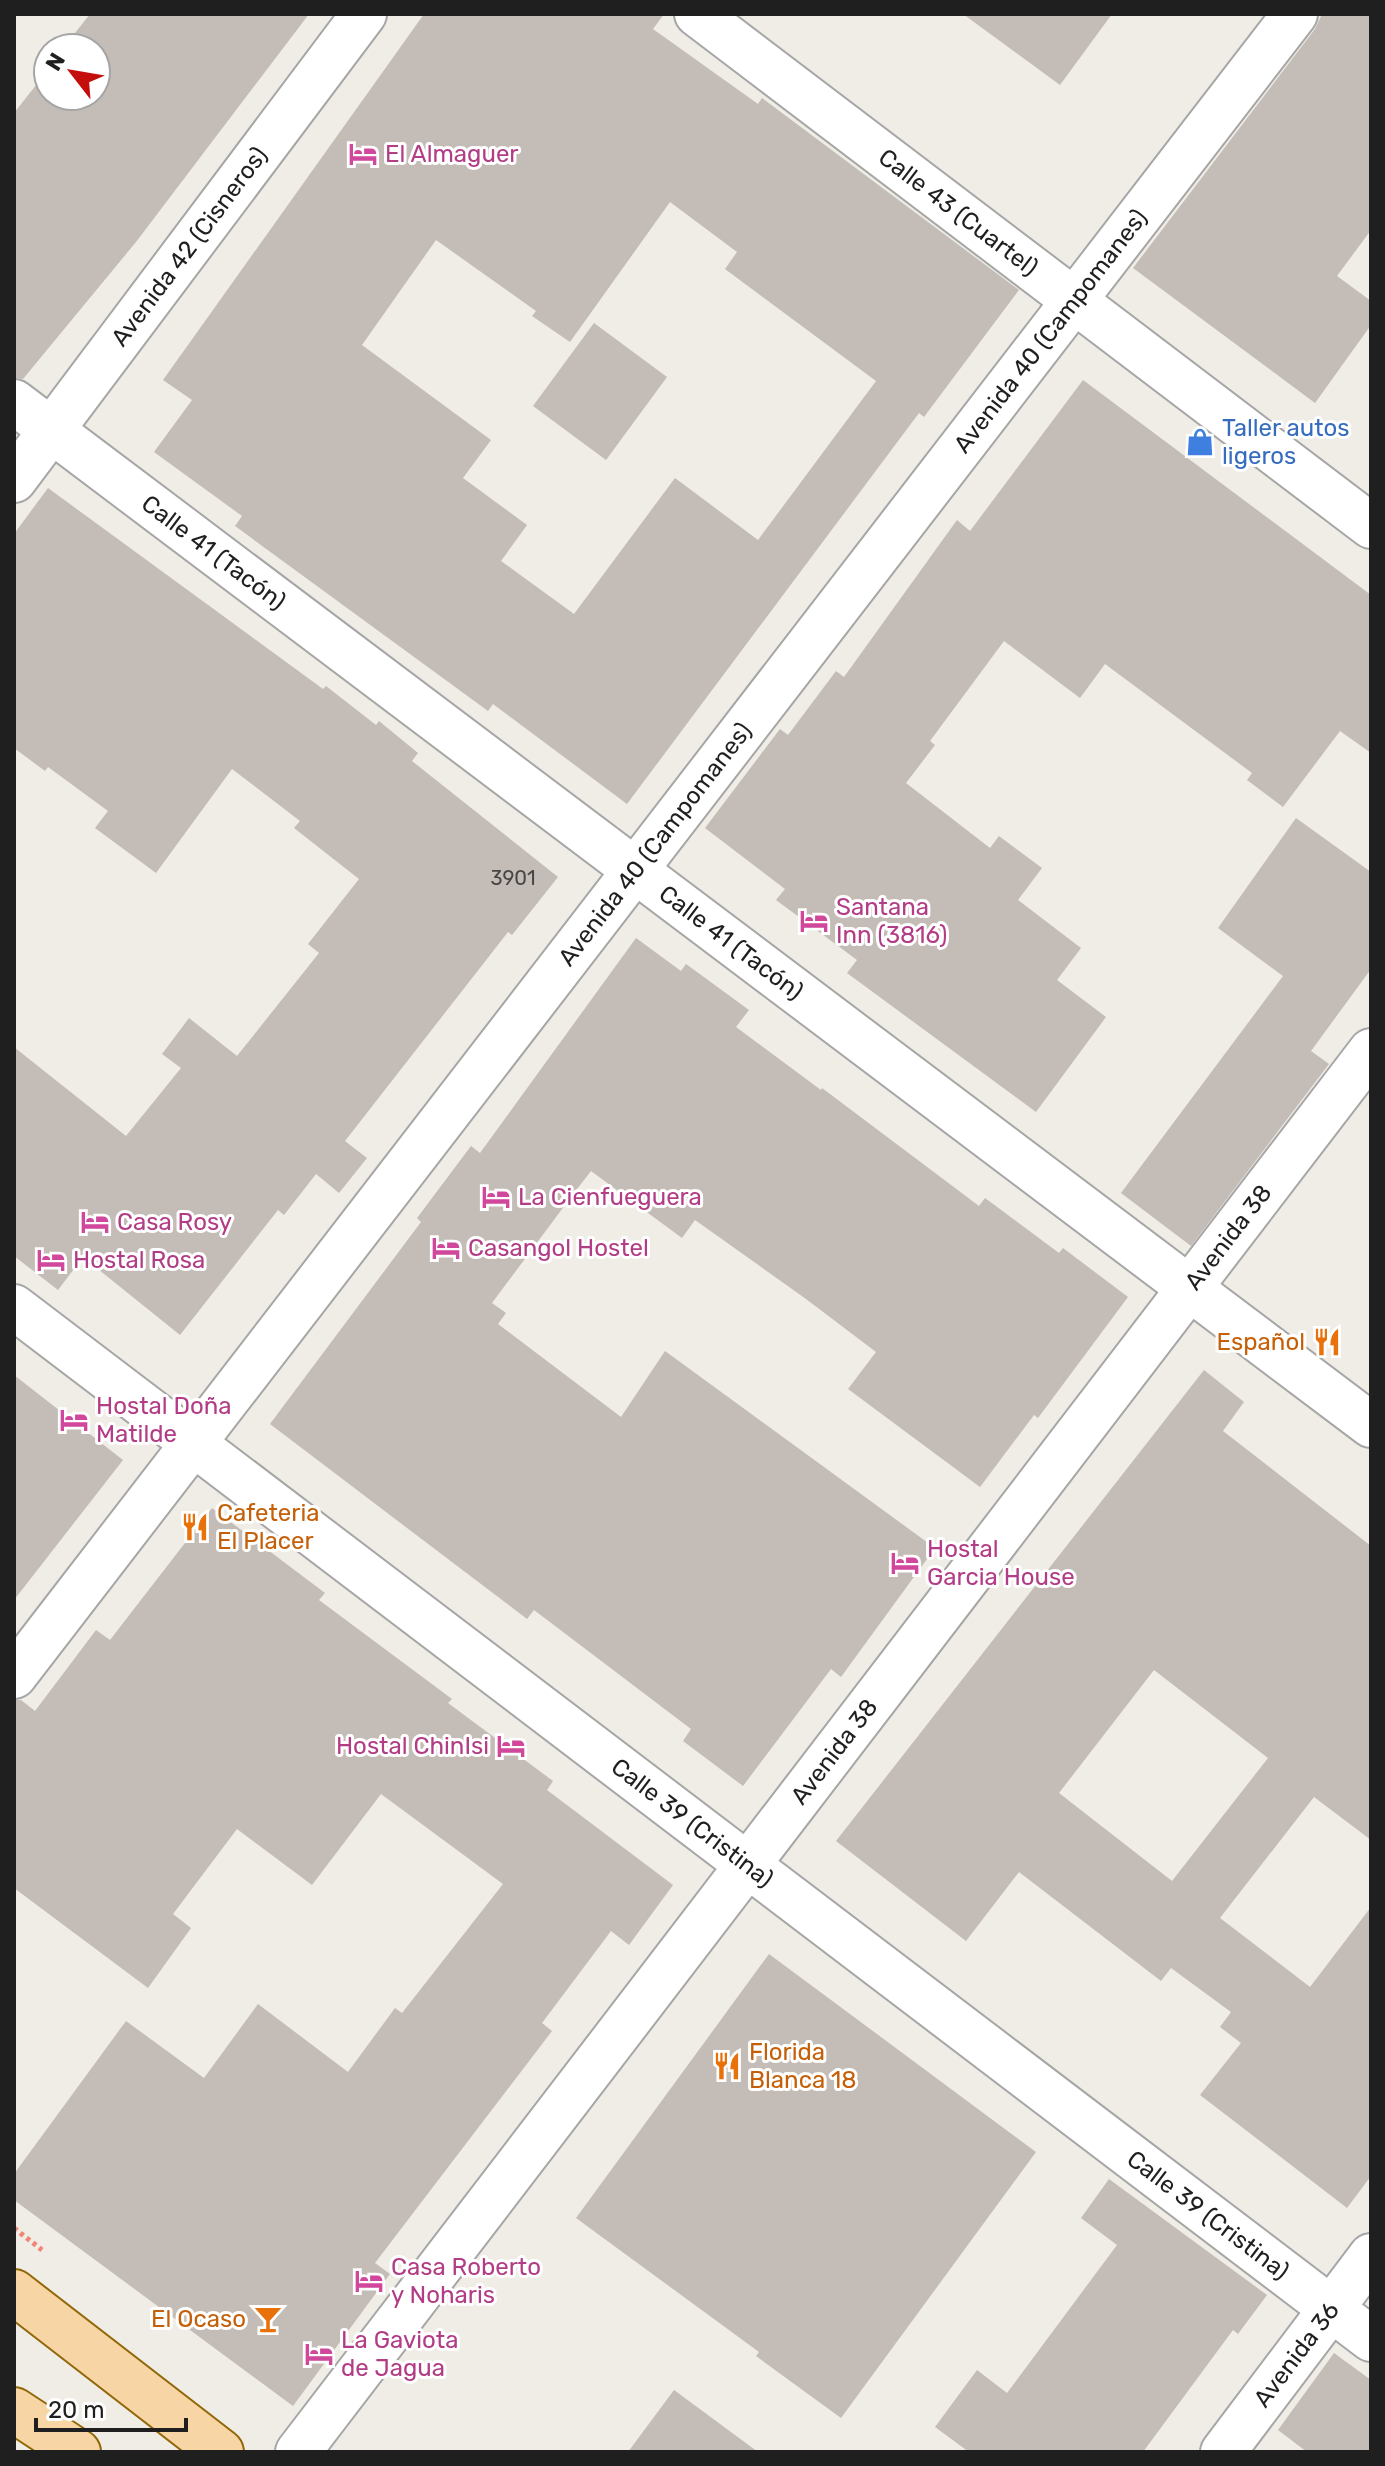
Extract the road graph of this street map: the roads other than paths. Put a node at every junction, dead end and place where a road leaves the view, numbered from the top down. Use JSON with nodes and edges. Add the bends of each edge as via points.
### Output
{"nodes":[{"id":1,"x":364,"y":14,"type":"edge"},
{"id":2,"x":697,"y":14,"type":"edge"},
{"id":3,"x":1295,"y":14,"type":"edge"},
{"id":4,"x":1074,"y":300,"type":"junction"},
{"id":5,"x":14,"y":402,"type":"edge"},
{"id":6,"x":51,"y":430,"type":"junction"},
{"id":7,"x":14,"y":480,"type":"edge"},
{"id":8,"x":1371,"y":526,"type":"edge"},
{"id":9,"x":634,"y":872,"type":"junction"},
{"id":10,"x":1371,"y":1051,"type":"edge"},
{"id":11,"x":1189,"y":1288,"type":"junction"},
{"id":12,"x":14,"y":1307,"type":"edge"},
{"id":13,"x":1371,"y":1425,"type":"edge"},
{"id":14,"x":195,"y":1441,"type":"junction"},
{"id":15,"x":14,"y":1676,"type":"edge"},
{"id":16,"x":748,"y":1866,"type":"junction"},
{"id":17,"x":1371,"y":2256,"type":"edge"},
{"id":18,"x":14,"y":2292,"type":"edge"},
{"id":19,"x":1331,"y":2309,"type":"junction"},
{"id":20,"x":1371,"y":2339,"type":"edge"},
{"id":21,"x":14,"y":2410,"type":"edge"},
{"id":22,"x":78,"y":2452,"type":"edge"},
{"id":23,"x":221,"y":2452,"type":"edge"},
{"id":24,"x":298,"y":2452,"type":"edge"},
{"id":25,"x":1223,"y":2452,"type":"edge"}],
"edges":[{"from":1,"to":6,"type":"street","name":"Avenida 42 (Cisneros)"},
{"from":2,"to":4,"type":"street","name":"Calle 43 (Cuartel)"},
{"from":3,"to":4,"type":"street","name":"Avenida 40 (Campomanes)"},
{"from":4,"to":8,"type":"street","name":"Calle 43 (Cuartel)"},
{"from":4,"to":9,"type":"street","name":"Avenida 40 (Campomanes)"},
{"from":5,"to":6,"type":"street","name":"Calle 41 (Tacón)"},
{"from":6,"to":7,"type":"street","name":"Avenida 42 (Cisneros)"},
{"from":6,"to":9,"type":"street","name":"Calle 41 (Tacón)"},
{"from":9,"to":11,"type":"street","name":"Calle 41 (Tacón)"},
{"from":9,"to":14,"type":"street","name":"Avenida 40 (Campomanes)"},
{"from":10,"to":11,"type":"street","name":"Avenida 38"},
{"from":11,"to":13,"type":"street","name":"Calle 41 (Tacón)"},
{"from":11,"to":16,"type":"street","name":"Avenida 38"},
{"from":12,"to":14,"type":"street","name":"Calle 39 (Cristina)"},
{"from":14,"to":15,"type":"street","name":"Avenida 40 (Campomanes)"},
{"from":14,"to":16,"type":"street","name":"Calle 39 (Cristina)"},
{"from":16,"to":19,"type":"street","name":"Calle 39 (Cristina)"},
{"from":16,"to":24,"type":"street","name":"Avenida 38"},
{"from":17,"to":19,"type":"street","name":"Avenida 36"},
{"from":18,"to":23,"type":"main road"},
{"from":19,"to":20,"type":"street","name":"Calle 39 (Cristina)"},
{"from":19,"to":25,"type":"street","name":"Avenida 36"},
{"from":21,"to":22,"type":"main road"}]}
